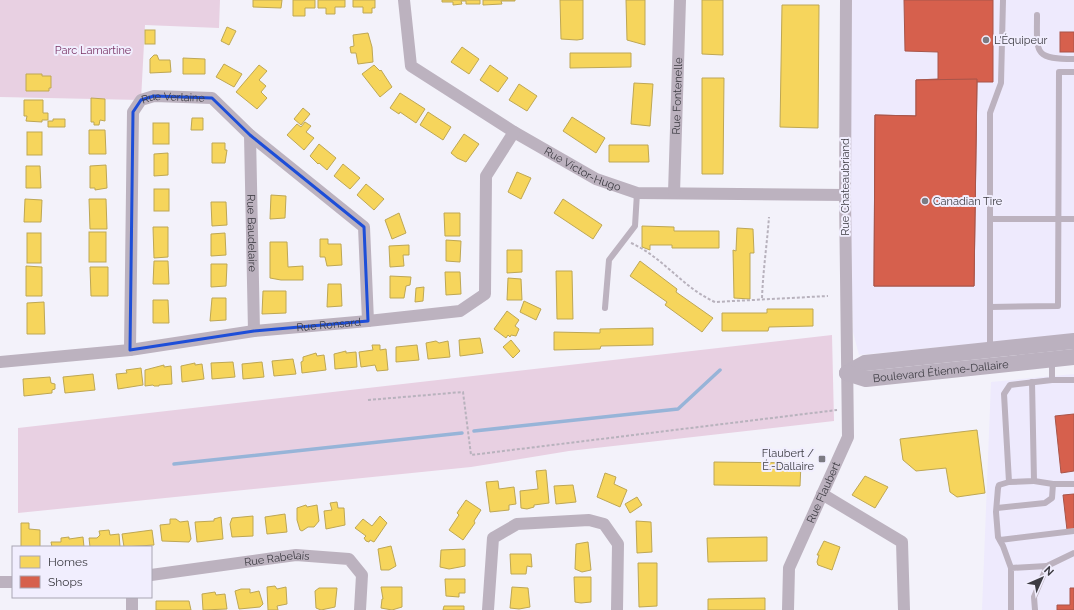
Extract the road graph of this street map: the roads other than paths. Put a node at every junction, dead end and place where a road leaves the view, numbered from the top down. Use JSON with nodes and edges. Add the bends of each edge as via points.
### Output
{"nodes":[{"id":1,"x":404,"y":0,"type":"edge"},
{"id":2,"x":680,"y":0,"type":"edge"},
{"id":3,"x":846,"y":0,"type":"edge"},
{"id":4,"x":1003,"y":0,"type":"edge"},
{"id":5,"x":1037,"y":15,"type":"dead end"},
{"id":6,"x":1074,"y":59,"type":"edge"},
{"id":7,"x":1074,"y":72,"type":"edge"},
{"id":8,"x":514,"y":132,"type":"junction"},
{"id":9,"x":250,"y":135,"type":"junction"},
{"id":10,"x":637,"y":193,"type":"junction"},
{"id":11,"x":674,"y":193,"type":"junction"},
{"id":12,"x":845,"y":195,"type":"junction"},
{"id":13,"x":990,"y":219,"type":"junction"},
{"id":14,"x":1058,"y":219,"type":"junction"},
{"id":15,"x":1074,"y":219,"type":"edge"},
{"id":16,"x":990,"y":307,"type":"junction"},
{"id":17,"x":605,"y":308,"type":"dead end"},
{"id":18,"x":368,"y":322,"type":"junction"},
{"id":19,"x":254,"y":331,"type":"junction"},
{"id":20,"x":1074,"y":341,"type":"edge"},
{"id":21,"x":130,"y":350,"type":"junction"},
{"id":22,"x":1074,"y":357,"type":"edge"},
{"id":23,"x":990,"y":358,"type":"junction"},
{"id":24,"x":1052,"y":360,"type":"junction"},
{"id":25,"x":0,"y":362,"type":"edge"},
{"id":26,"x":847,"y":373,"type":"junction"},
{"id":27,"x":1052,"y":380,"type":"junction"},
{"id":28,"x":1074,"y":380,"type":"edge"},
{"id":29,"x":1032,"y":382,"type":"junction"},
{"id":30,"x":1034,"y":481,"type":"junction"},
{"id":31,"x":1009,"y":482,"type":"junction"},
{"id":32,"x":1053,"y":484,"type":"junction"},
{"id":33,"x":1074,"y":484,"type":"edge"},
{"id":34,"x":822,"y":494,"type":"junction"},
{"id":35,"x":997,"y":508,"type":"junction"},
{"id":36,"x":1074,"y":531,"type":"edge"},
{"id":37,"x":1000,"y":540,"type":"junction"},
{"id":38,"x":1074,"y":553,"type":"edge"},
{"id":39,"x":1047,"y":566,"type":"junction"},
{"id":40,"x":1011,"y":568,"type":"junction"},
{"id":41,"x":152,"y":575,"type":"edge"},
{"id":42,"x":0,"y":582,"type":"edge"},
{"id":43,"x":12,"y":582,"type":"edge"},
{"id":44,"x":132,"y":598,"type":"edge"},
{"id":45,"x":132,"y":610,"type":"edge"},
{"id":46,"x":360,"y":610,"type":"edge"},
{"id":47,"x":488,"y":610,"type":"edge"},
{"id":48,"x":617,"y":610,"type":"edge"},
{"id":49,"x":788,"y":610,"type":"edge"},
{"id":50,"x":904,"y":610,"type":"edge"},
{"id":51,"x":1011,"y":610,"type":"edge"},
{"id":52,"x":1035,"y":610,"type":"edge"}],
"edges":[{"from":1,"to":8,"type":"street","name":"Rue Victor-Hugo","via":[[411,66]]},
{"from":2,"to":11,"type":"street","name":"Rue Fontenelle"},
{"from":3,"to":12,"type":"street","name":"Rue Chateaubriand"},
{"from":4,"to":13,"type":"lane","via":[[1001,83],[990,113]]},
{"from":5,"to":6,"type":"lane","via":[[1037,45],[1042,55],[1053,59]]},
{"from":7,"to":14,"type":"lane","via":[[1059,72]]},
{"from":8,"to":10,"type":"street","name":"Rue Victor-Hugo","via":[[596,179]]},
{"from":8,"to":18,"type":"street","name":"Rue Ronsard","via":[[486,176],[485,294],[460,310]]},
{"from":9,"to":18,"type":"street","name":"Rue Verlaine","via":[[364,227]]},
{"from":9,"to":19,"type":"street","name":"Rue Baudelaire"},
{"from":9,"to":21,"type":"street","name":"Rue Verlaine","via":[[212,98],[154,96],[141,100],[133,112]]},
{"from":10,"to":11,"type":"street","name":"Rue Victor-Hugo"},
{"from":10,"to":17,"type":"lane","via":[[636,226],[609,260]]},
{"from":11,"to":12,"type":"street","name":"Rue Victor-Hugo"},
{"from":12,"to":26,"type":"street","name":"Rue Chateaubriand"},
{"from":13,"to":14,"type":"lane"},
{"from":13,"to":16,"type":"lane"},
{"from":14,"to":15,"type":"lane"},
{"from":14,"to":16,"type":"lane","via":[[1058,306]]},
{"from":16,"to":23,"type":"lane"},
{"from":18,"to":19,"type":"street","name":"Rue Ronsard"},
{"from":19,"to":21,"type":"street","name":"Rue Ronsard"},
{"from":20,"to":23,"type":"street","name":"Boulevard Étienne-Dallaire"},
{"from":21,"to":25,"type":"street","name":"Rue Ronsard"},
{"from":22,"to":24,"type":"street","name":"Boulevard Étienne-Dallaire"},
{"from":23,"to":24,"type":"street","name":"Boulevard Étienne-Dallaire"},
{"from":23,"to":26,"type":"street","name":"Boulevard Étienne-Dallaire","via":[[866,380]]},
{"from":24,"to":27,"type":"lane"},
{"from":26,"to":34,"type":"street","name":"Rue Flaubert","via":[[848,437]]},
{"from":27,"to":28,"type":"lane"},
{"from":27,"to":29,"type":"lane"},
{"from":29,"to":30,"type":"lane"},
{"from":29,"to":31,"type":"lane","via":[[1010,385],[1004,394]]},
{"from":30,"to":31,"type":"lane"},
{"from":30,"to":32,"type":"lane"},
{"from":31,"to":35,"type":"lane","via":[[999,485]]},
{"from":32,"to":33,"type":"lane"},
{"from":32,"to":35,"type":"lane","via":[[1052,498],[1044,504]]},
{"from":34,"to":49,"type":"street","name":"Rue Flaubert","via":[[789,568]]},
{"from":34,"to":50,"type":"street","via":[[902,542]]},
{"from":35,"to":37,"type":"lane"},
{"from":36,"to":37,"type":"lane"},
{"from":37,"to":40,"type":"lane"},
{"from":38,"to":39,"type":"lane"},
{"from":39,"to":40,"type":"lane"},
{"from":39,"to":52,"type":"lane","via":[[1034,597]]},
{"from":40,"to":51,"type":"lane"},
{"from":41,"to":46,"type":"street","name":"Rue Rabelais","via":[[296,555],[349,559],[362,575]]},
{"from":42,"to":43,"type":"street"},
{"from":44,"to":45,"type":"street"},
{"from":47,"to":48,"type":"street","via":[[493,538],[518,524],[589,520],[604,524],[618,544]]}]}
